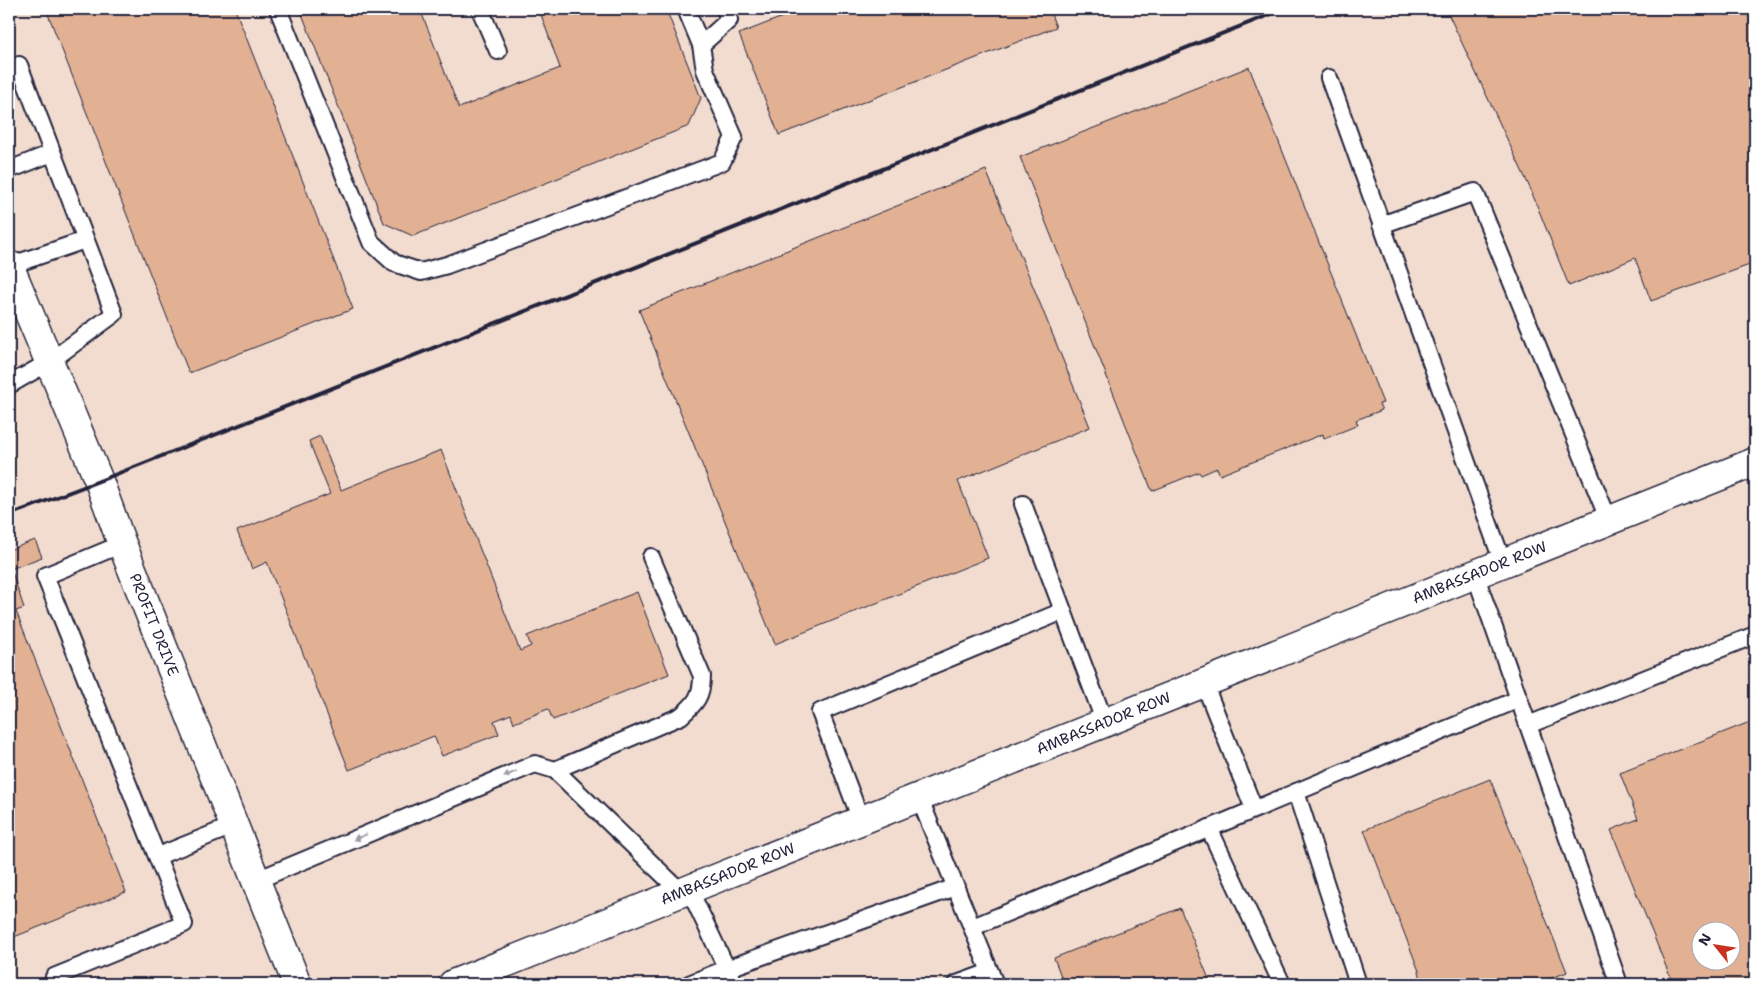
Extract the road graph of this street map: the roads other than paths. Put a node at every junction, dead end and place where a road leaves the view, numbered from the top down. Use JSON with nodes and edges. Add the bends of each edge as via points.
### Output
{"nodes":[{"id":1,"x":278,"y":9,"type":"edge"},
{"id":2,"x":480,"y":9,"type":"edge"},
{"id":3,"x":686,"y":9,"type":"edge"},
{"id":4,"x":725,"y":9,"type":"edge"},
{"id":5,"x":701,"y":46,"type":"junction"},
{"id":6,"x":498,"y":51,"type":"dead end"},
{"id":7,"x":9,"y":68,"type":"edge"},
{"id":8,"x":1329,"y":78,"type":"dead end"},
{"id":9,"x":52,"y":153,"type":"junction"},
{"id":10,"x":9,"y":170,"type":"edge"},
{"id":11,"x":1381,"y":225,"type":"junction"},
{"id":12,"x":85,"y":240,"type":"junction"},
{"id":13,"x":9,"y":266,"type":"edge"},
{"id":14,"x":49,"y":362,"type":"junction"},
{"id":15,"x":9,"y":385,"type":"edge"},
{"id":16,"x":1755,"y":462,"type":"edge"},
{"id":17,"x":1023,"y":504,"type":"dead end"},
{"id":18,"x":1609,"y":521,"type":"junction"},
{"id":19,"x":122,"y":544,"type":"junction"},
{"id":20,"x":651,"y":557,"type":"dead end"},
{"id":21,"x":1503,"y":563,"type":"junction"},
{"id":22,"x":1475,"y":574,"type":"junction"},
{"id":23,"x":1063,"y":611,"type":"junction"},
{"id":24,"x":1755,"y":635,"type":"edge"},
{"id":25,"x":1204,"y":683,"type":"junction"},
{"id":26,"x":1519,"y":699,"type":"junction"},
{"id":27,"x":1105,"y":722,"type":"junction"},
{"id":28,"x":1528,"y":726,"type":"junction"},
{"id":29,"x":555,"y":770,"type":"junction"},
{"id":30,"x":1296,"y":792,"type":"junction"},
{"id":31,"x":919,"y":797,"type":"junction"},
{"id":32,"x":1254,"y":809,"type":"junction"},
{"id":33,"x":861,"y":820,"type":"junction"},
{"id":34,"x":235,"y":826,"type":"junction"},
{"id":35,"x":1209,"y":828,"type":"junction"},
{"id":36,"x":158,"y":856,"type":"junction"},
{"id":37,"x":257,"y":880,"type":"junction"},
{"id":38,"x":956,"y":887,"type":"junction"},
{"id":39,"x":685,"y":890,"type":"junction"},
{"id":40,"x":972,"y":927,"type":"junction"},
{"id":41,"x":726,"y":969,"type":"junction"},
{"id":42,"x":54,"y":977,"type":"dead end"},
{"id":43,"x":993,"y":978,"type":"edge"},
{"id":44,"x":297,"y":984,"type":"edge"},
{"id":45,"x":453,"y":984,"type":"edge"},
{"id":46,"x":689,"y":984,"type":"edge"},
{"id":47,"x":734,"y":984,"type":"edge"},
{"id":48,"x":956,"y":984,"type":"edge"},
{"id":49,"x":1282,"y":984,"type":"edge"},
{"id":50,"x":1358,"y":984,"type":"edge"},
{"id":51,"x":1619,"y":984,"type":"edge"}],
"edges":[{"from":1,"to":5,"type":"lane","via":[[371,242],[394,262],[421,272],[722,162],[734,137],[705,70]]},
{"from":2,"to":6,"type":"lane"},
{"from":3,"to":5,"type":"lane"},
{"from":4,"to":5,"type":"lane","via":[[728,20]]},
{"from":7,"to":9,"type":"lane","via":[[19,65]]},
{"from":8,"to":11,"type":"lane"},
{"from":9,"to":10,"type":"lane"},
{"from":9,"to":12,"type":"lane"},
{"from":11,"to":18,"type":"lane","via":[[1475,192]]},
{"from":11,"to":21,"type":"lane"},
{"from":12,"to":13,"type":"lane"},
{"from":12,"to":14,"type":"lane","via":[[114,314]]},
{"from":13,"to":14,"type":"street","name":"PROFIT DRIVE"},
{"from":14,"to":15,"type":"lane"},
{"from":14,"to":19,"type":"street","name":"PROFIT DRIVE"},
{"from":16,"to":18,"type":"street","name":"AMBASSADOR ROW"},
{"from":17,"to":23,"type":"lane"},
{"from":18,"to":21,"type":"street","name":"AMBASSADOR ROW"},
{"from":19,"to":34,"type":"street","name":"PROFIT DRIVE"},
{"from":19,"to":36,"type":"lane","via":[[44,576]]},
{"from":20,"to":29,"type":"lane","via":[[702,676],[702,691],[681,716]]},
{"from":21,"to":22,"type":"street","name":"AMBASSADOR ROW"},
{"from":22,"to":25,"type":"street","name":"AMBASSADOR ROW"},
{"from":22,"to":26,"type":"lane"},
{"from":23,"to":27,"type":"lane"},
{"from":23,"to":33,"type":"lane","via":[[820,712]]},
{"from":24,"to":28,"type":"lane"},
{"from":25,"to":27,"type":"street","name":"AMBASSADOR ROW"},
{"from":25,"to":32,"type":"lane"},
{"from":26,"to":28,"type":"lane"},
{"from":26,"to":30,"type":"lane"},
{"from":27,"to":31,"type":"street","name":"AMBASSADOR ROW"},
{"from":28,"to":51,"type":"lane"},
{"from":29,"to":37,"type":"lane","one_way":true,"via":[[535,764]]},
{"from":29,"to":39,"type":"lane"},
{"from":30,"to":32,"type":"lane"},
{"from":30,"to":50,"type":"lane"},
{"from":31,"to":33,"type":"street","name":"AMBASSADOR ROW"},
{"from":31,"to":38,"type":"lane"},
{"from":32,"to":35,"type":"lane"},
{"from":33,"to":39,"type":"street","name":"AMBASSADOR ROW"},
{"from":34,"to":36,"type":"lane"},
{"from":34,"to":37,"type":"street","name":"PROFIT DRIVE"},
{"from":35,"to":40,"type":"lane"},
{"from":35,"to":49,"type":"lane"},
{"from":36,"to":42,"type":"lane","via":[[184,924]]},
{"from":37,"to":44,"type":"street","name":"PROFIT DRIVE"},
{"from":38,"to":40,"type":"lane"},
{"from":38,"to":41,"type":"lane"},
{"from":39,"to":41,"type":"lane"},
{"from":39,"to":45,"type":"street","name":"AMBASSADOR ROW"},
{"from":40,"to":43,"type":"lane"},
{"from":41,"to":46,"type":"lane"},
{"from":41,"to":47,"type":"lane"},
{"from":43,"to":48,"type":"lane"}]}
